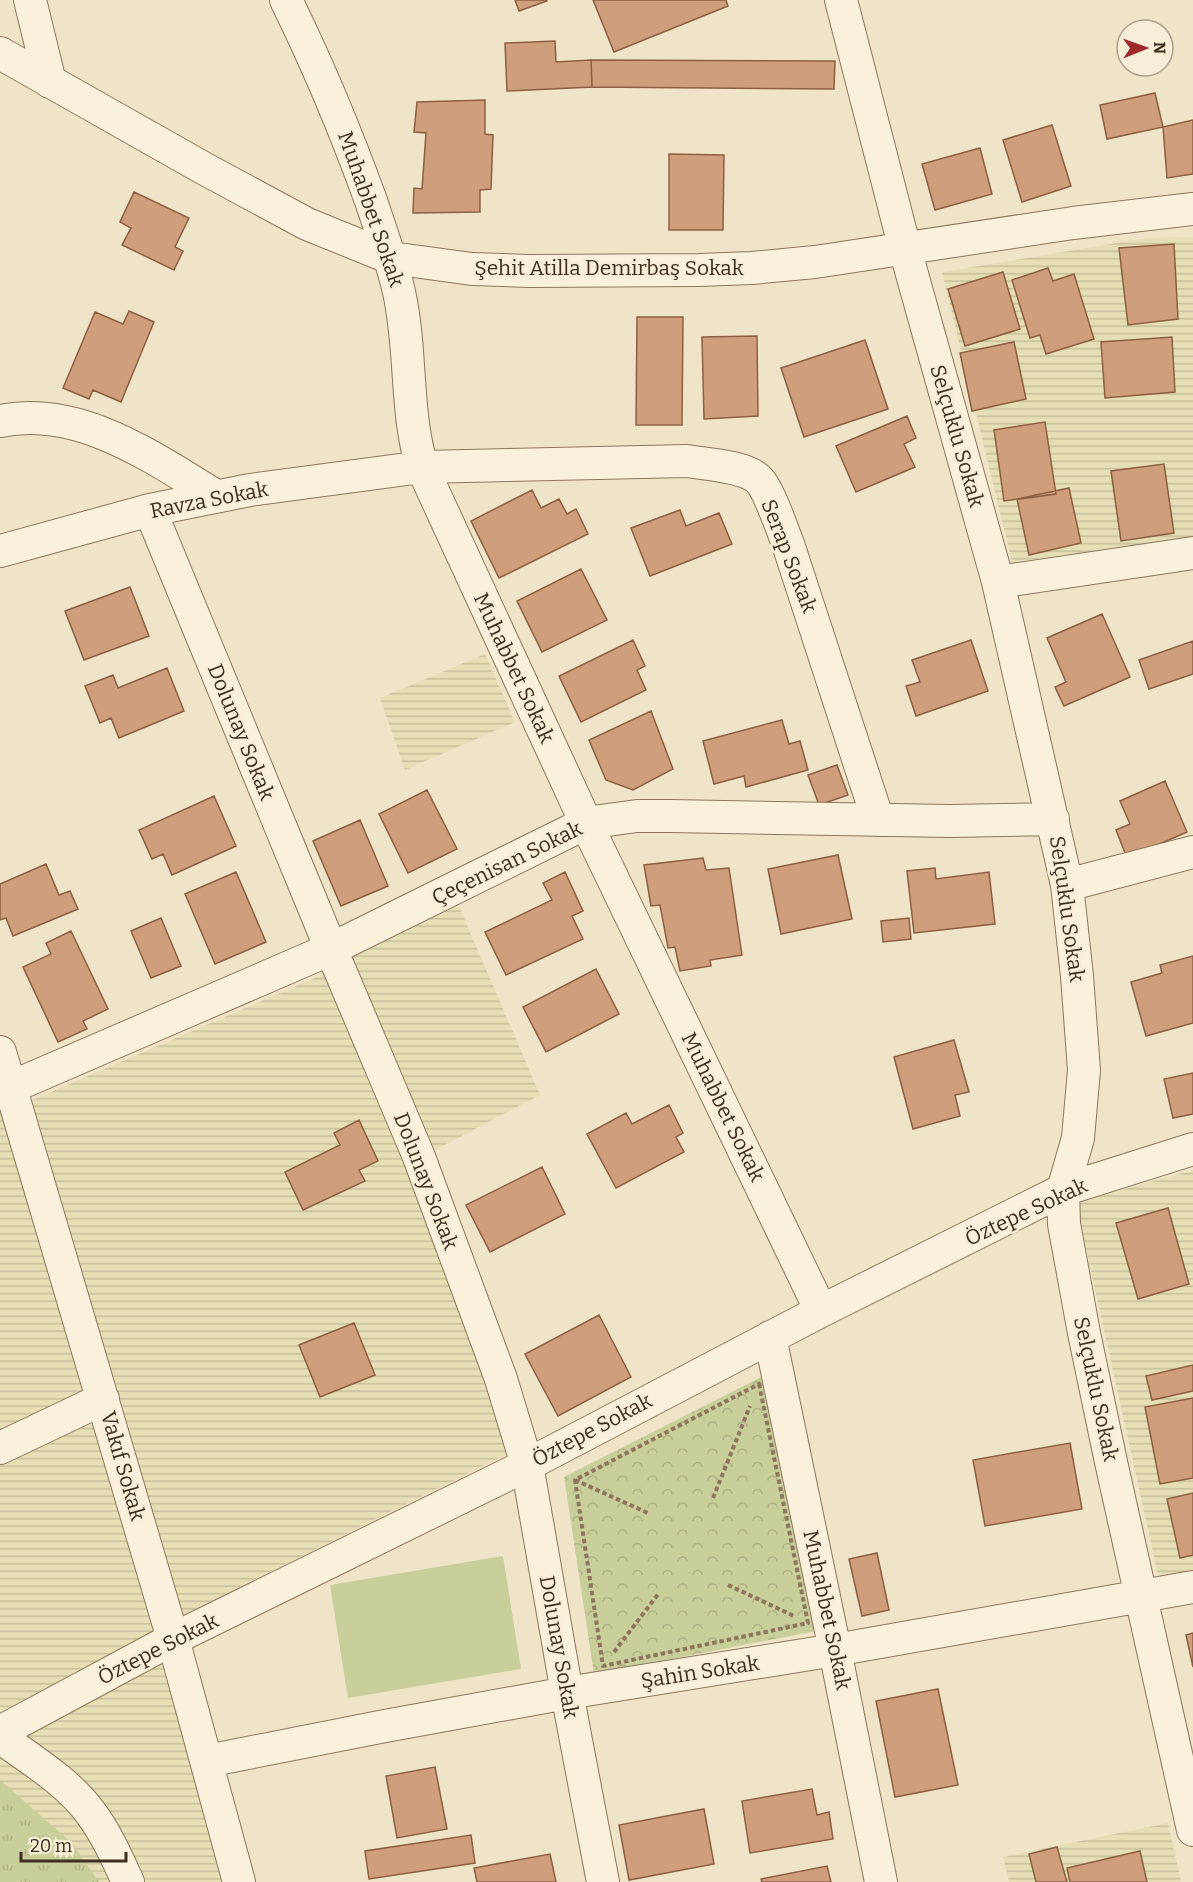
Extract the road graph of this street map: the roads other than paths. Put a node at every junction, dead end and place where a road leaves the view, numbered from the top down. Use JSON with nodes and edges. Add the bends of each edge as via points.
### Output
{"nodes":[{"id":1,"x":30,"y":0,"type":"edge"},
{"id":2,"x":286,"y":0,"type":"edge"},
{"id":3,"x":841,"y":0,"type":"edge"},
{"id":4,"x":0,"y":53,"type":"edge"},
{"id":5,"x":50,"y":82,"type":"junction"},
{"id":6,"x":1193,"y":209,"type":"edge"},
{"id":7,"x":905,"y":249,"type":"junction"},
{"id":8,"x":391,"y":258,"type":"junction"},
{"id":9,"x":0,"y":421,"type":"edge"},
{"id":10,"x":422,"y":467,"type":"junction"},
{"id":11,"x":216,"y":496,"type":"junction"},
{"id":12,"x":150,"y":510,"type":"junction"},
{"id":13,"x":0,"y":551,"type":"edge"},
{"id":14,"x":1193,"y":553,"type":"edge"},
{"id":15,"x":998,"y":582,"type":"junction"},
{"id":16,"x":878,"y":819,"type":"junction"},
{"id":17,"x":1053,"y":819,"type":"junction"},
{"id":18,"x":586,"y":823,"type":"junction"},
{"id":19,"x":1193,"y":852,"type":"edge"},
{"id":20,"x":1067,"y":885,"type":"junction"},
{"id":21,"x":330,"y":948,"type":"junction"},
{"id":22,"x":0,"y":1052,"type":"edge"},
{"id":23,"x":6,"y":1089,"type":"edge"},
{"id":24,"x":1193,"y":1149,"type":"edge"},
{"id":25,"x":1063,"y":1190,"type":"junction"},
{"id":26,"x":821,"y":1311,"type":"junction"},
{"id":27,"x":770,"y":1337,"type":"junction"},
{"id":28,"x":103,"y":1399,"type":"junction"},
{"id":29,"x":0,"y":1448,"type":"edge"},
{"id":30,"x":527,"y":1465,"type":"junction"},
{"id":31,"x":1193,"y":1587,"type":"edge"},
{"id":32,"x":1141,"y":1595,"type":"junction"},
{"id":33,"x":173,"y":1639,"type":"junction"},
{"id":34,"x":835,"y":1650,"type":"junction"},
{"id":35,"x":567,"y":1694,"type":"junction"},
{"id":36,"x":0,"y":1732,"type":"edge"},
{"id":37,"x":0,"y":1737,"type":"edge"},
{"id":38,"x":207,"y":1761,"type":"junction"},
{"id":39,"x":1193,"y":1830,"type":"edge"},
{"id":40,"x":128,"y":1882,"type":"edge"},
{"id":41,"x":239,"y":1882,"type":"edge"},
{"id":42,"x":603,"y":1882,"type":"edge"},
{"id":43,"x":881,"y":1882,"type":"edge"}],
"edges":[{"from":1,"to":5,"type":"street"},
{"from":2,"to":8,"type":"street","name":"Muhabbet Sokak","via":[[350,142]]},
{"from":3,"to":7,"type":"street","name":"Selçuklu Sokak"},
{"from":4,"to":5,"type":"street","name":"Şehit Atilla Demirbaş Sokak"},
{"from":5,"to":8,"type":"street","name":"Şehit Atilla Demirbaş Sokak","via":[[307,224]]},
{"from":6,"to":7,"type":"street","name":"Şehit Atilla Demirbaş Sokak"},
{"from":7,"to":8,"type":"street","name":"Şehit Atilla Demirbaş Sokak","via":[[814,262],[699,270],[472,269]]},
{"from":7,"to":15,"type":"street","name":"Selçuklu Sokak"},
{"from":8,"to":10,"type":"street","name":"Muhabbet Sokak","via":[[406,329],[415,445]]},
{"from":9,"to":11,"type":"street","via":[[42,418],[104,434],[150,455]]},
{"from":10,"to":11,"type":"street","name":"Ravza Sokak"},
{"from":10,"to":16,"type":"street","name":"Serap Sokak","via":[[687,461],[723,466],[758,479],[788,544]]},
{"from":10,"to":18,"type":"street","name":"Muhabbet Sokak"},
{"from":11,"to":12,"type":"street","name":"Ravza Sokak"},
{"from":12,"to":13,"type":"street","name":"Ravza Sokak"},
{"from":12,"to":21,"type":"street","name":"Dolunay Sokak"},
{"from":14,"to":15,"type":"street"},
{"from":15,"to":17,"type":"street","name":"Selçuklu Sokak"},
{"from":16,"to":17,"type":"street","name":"Çeçenisan Sokak"},
{"from":16,"to":18,"type":"street","name":"Çeçenisan Sokak","via":[[637,816]]},
{"from":17,"to":20,"type":"street","name":"Selçuklu Sokak"},
{"from":18,"to":21,"type":"street","name":"Çeçenisan Sokak"},
{"from":18,"to":26,"type":"street","name":"Muhabbet Sokak"},
{"from":19,"to":20,"type":"street"},
{"from":20,"to":25,"type":"street","name":"Selçuklu Sokak","via":[[1084,1070],[1078,1138]]},
{"from":21,"to":23,"type":"street","name":"Çeçenisan Sokak"},
{"from":21,"to":30,"type":"street","name":"Dolunay Sokak","via":[[419,1157],[501,1379]]},
{"from":22,"to":23,"type":"street","name":"Vakıf Sokak"},
{"from":23,"to":28,"type":"street","name":"Vakıf Sokak"},
{"from":24,"to":25,"type":"street","name":"Öztepe Sokak"},
{"from":25,"to":26,"type":"street","name":"Öztepe Sokak"},
{"from":25,"to":32,"type":"street","name":"Selçuklu Sokak","via":[[1064,1224],[1084,1333]]},
{"from":26,"to":27,"type":"street","name":"Öztepe Sokak"},
{"from":27,"to":30,"type":"street","name":"Öztepe Sokak"},
{"from":27,"to":34,"type":"street","name":"Muhabbet Sokak"},
{"from":28,"to":29,"type":"street"},
{"from":28,"to":33,"type":"street","name":"Vakıf Sokak"},
{"from":30,"to":33,"type":"street","name":"Öztepe Sokak"},
{"from":30,"to":35,"type":"street","name":"Dolunay Sokak"},
{"from":31,"to":32,"type":"street","name":"Şahin Sokak"},
{"from":32,"to":34,"type":"street","name":"Şahin Sokak"},
{"from":32,"to":39,"type":"street","name":"Selçuklu Sokak"},
{"from":33,"to":36,"type":"street","name":"Öztepe Sokak"},
{"from":33,"to":38,"type":"street","name":"Vakıf Sokak"},
{"from":34,"to":35,"type":"street","name":"Şahin Sokak"},
{"from":34,"to":43,"type":"street","name":"Muhabbet Sokak"},
{"from":35,"to":38,"type":"street","name":"Şahin Sokak"},
{"from":35,"to":42,"type":"street","name":"Dolunay Sokak"},
{"from":37,"to":40,"type":"street","via":[[89,1810],[105,1833]]},
{"from":38,"to":41,"type":"street","name":"Vakıf Sokak"}]}
